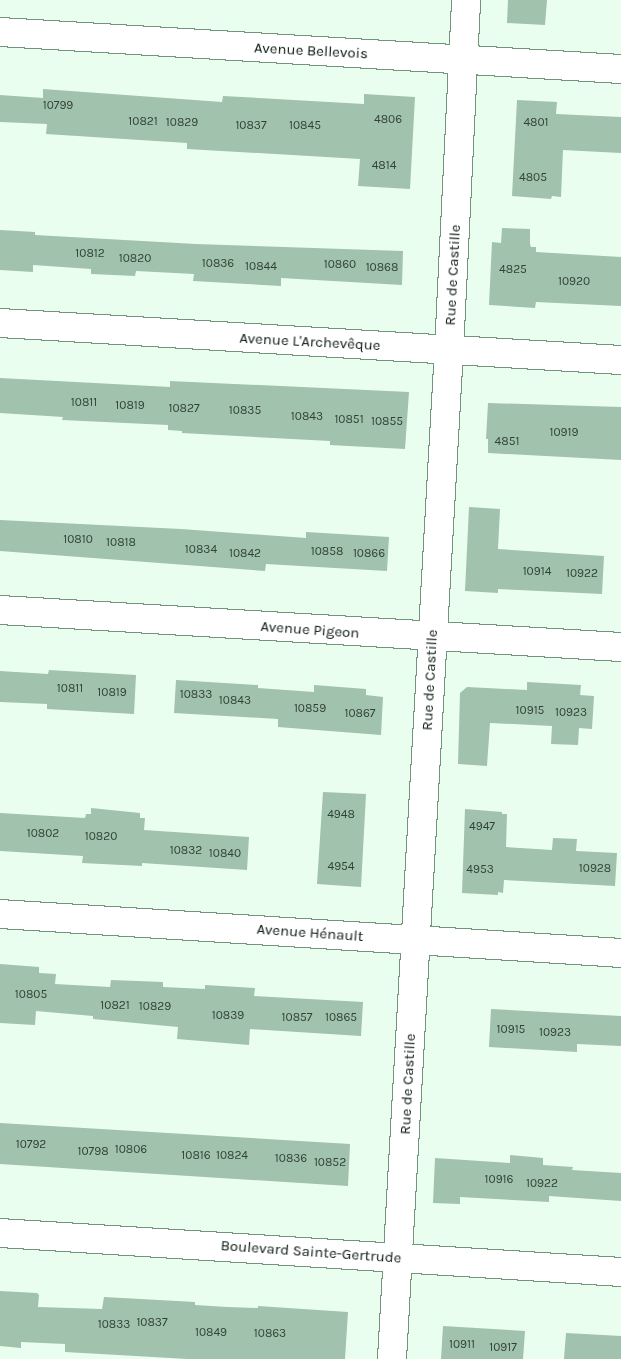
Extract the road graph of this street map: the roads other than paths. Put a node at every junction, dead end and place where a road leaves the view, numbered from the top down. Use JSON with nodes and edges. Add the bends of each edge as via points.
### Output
{"nodes":[{"id":1,"x":466,"y":0,"type":"edge"},
{"id":2,"x":0,"y":32,"type":"edge"},
{"id":3,"x":463,"y":60,"type":"junction"},
{"id":4,"x":621,"y":69,"type":"edge"},
{"id":5,"x":0,"y":323,"type":"edge"},
{"id":6,"x":449,"y":350,"type":"junction"},
{"id":7,"x":621,"y":360,"type":"edge"},
{"id":8,"x":0,"y":610,"type":"edge"},
{"id":9,"x":432,"y":637,"type":"junction"},
{"id":10,"x":621,"y":648,"type":"edge"},
{"id":11,"x":0,"y":914,"type":"edge"},
{"id":12,"x":416,"y":940,"type":"junction"},
{"id":13,"x":621,"y":953,"type":"edge"},
{"id":14,"x":0,"y":1233,"type":"edge"},
{"id":15,"x":399,"y":1258,"type":"junction"},
{"id":16,"x":621,"y":1272,"type":"edge"},
{"id":17,"x":392,"y":1359,"type":"edge"}],
"edges":[{"from":1,"to":3,"type":"street","name":"Rue de Castille"},
{"from":2,"to":3,"type":"street","name":"Avenue Bellevois"},
{"from":3,"to":4,"type":"street","name":"Avenue Bellevois"},
{"from":3,"to":6,"type":"street","name":"Rue de Castille"},
{"from":5,"to":6,"type":"street","name":"Avenue L'Archevêque"},
{"from":6,"to":7,"type":"street","name":"Avenue L'Archevêque"},
{"from":6,"to":9,"type":"street","name":"Rue de Castille"},
{"from":8,"to":9,"type":"street","name":"Avenue Pigeon"},
{"from":9,"to":10,"type":"street","name":"Avenue Pigeon"},
{"from":9,"to":12,"type":"street","name":"Rue de Castille"},
{"from":11,"to":12,"type":"street","name":"Avenue Hénault"},
{"from":12,"to":13,"type":"street","name":"Avenue Hénault"},
{"from":12,"to":15,"type":"street","name":"Rue de Castille"},
{"from":14,"to":15,"type":"street","name":"Boulevard Sainte-Gertrude"},
{"from":15,"to":16,"type":"street","name":"Boulevard Sainte-Gertrude"},
{"from":15,"to":17,"type":"street","name":"Rue de Castille"}]}
